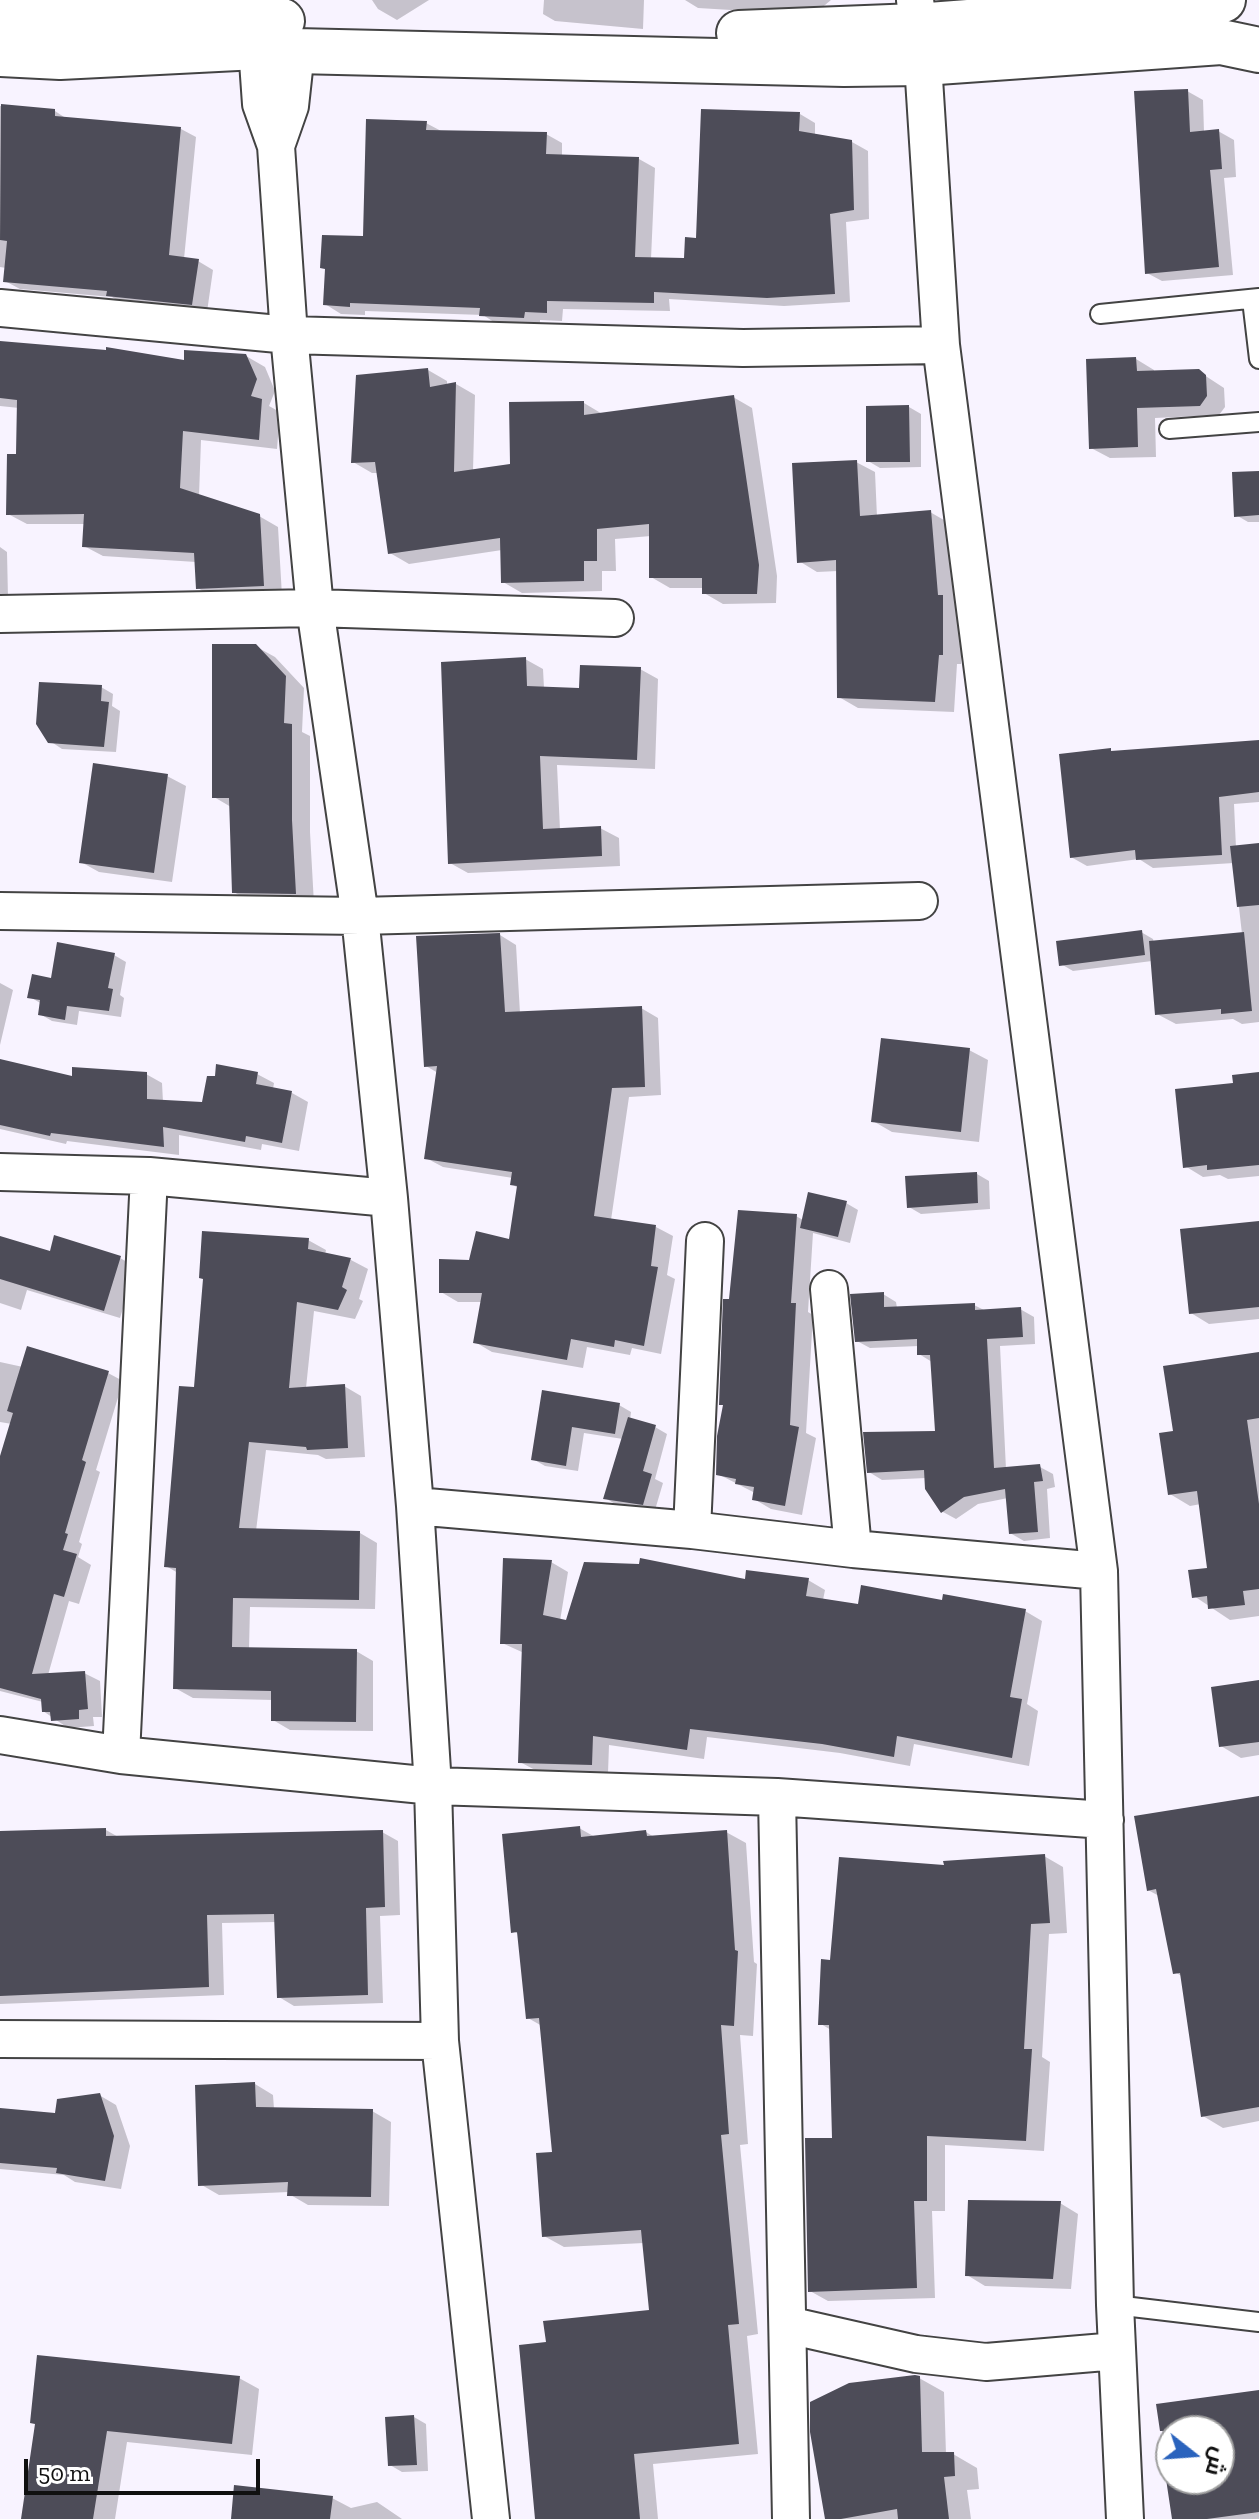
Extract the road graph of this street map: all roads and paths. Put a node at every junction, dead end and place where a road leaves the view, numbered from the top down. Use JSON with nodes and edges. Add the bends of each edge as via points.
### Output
{"nodes":[{"id":1,"x":0,"y":14,"type":"edge"},
{"id":2,"x":276,"y":23,"type":"edge"},
{"id":3,"x":1229,"y":24,"type":"edge"},
{"id":4,"x":918,"y":30,"type":"edge"},
{"id":5,"x":0,"y":54,"type":"edge"},
{"id":6,"x":1255,"y":299,"type":"edge"},
{"id":7,"x":0,"y":308,"type":"edge"},
{"id":8,"x":1100,"y":314,"type":"dead end"},
{"id":9,"x":289,"y":335,"type":"junction"},
{"id":10,"x":941,"y":345,"type":"junction"},
{"id":11,"x":1259,"y":359,"type":"edge"},
{"id":12,"x":1259,"y":422,"type":"edge"},
{"id":13,"x":1169,"y":429,"type":"dead end"},
{"id":14,"x":315,"y":608,"type":"junction"},
{"id":15,"x":0,"y":614,"type":"edge"},
{"id":16,"x":615,"y":618,"type":"dead end"},
{"id":17,"x":919,"y":901,"type":"dead end"},
{"id":18,"x":0,"y":911,"type":"edge"},
{"id":19,"x":360,"y":916,"type":"junction"},
{"id":20,"x":0,"y":1172,"type":"edge"},
{"id":21,"x":149,"y":1176,"type":"junction"},
{"id":22,"x":389,"y":1198,"type":"junction"},
{"id":23,"x":705,"y":1241,"type":"dead end"},
{"id":24,"x":829,"y":1289,"type":"dead end"},
{"id":25,"x":415,"y":1506,"type":"junction"},
{"id":26,"x":692,"y":1530,"type":"junction"},
{"id":27,"x":853,"y":1549,"type":"junction"},
{"id":28,"x":1099,"y":1571,"type":"junction"},
{"id":29,"x":0,"y":1735,"type":"edge"},
{"id":30,"x":121,"y":1755,"type":"junction"},
{"id":31,"x":433,"y":1786,"type":"junction"},
{"id":32,"x":777,"y":1797,"type":"junction"},
{"id":33,"x":1105,"y":1820,"type":"junction"},
{"id":34,"x":0,"y":2039,"type":"edge"},
{"id":35,"x":440,"y":2041,"type":"junction"},
{"id":36,"x":1115,"y":2305,"type":"junction"},
{"id":37,"x":1259,"y":2322,"type":"edge"},
{"id":38,"x":788,"y":2325,"type":"junction"},
{"id":39,"x":1117,"y":2351,"type":"junction"},
{"id":40,"x":491,"y":2519,"type":"edge"},
{"id":41,"x":791,"y":2519,"type":"edge"},
{"id":42,"x":1125,"y":2519,"type":"edge"}],
"edges":[{"from":1,"to":2,"type":"street"},
{"from":2,"to":4,"type":"street","via":[[768,34]]},
{"from":2,"to":5,"type":"street","via":[[60,57]]},
{"from":2,"to":9,"type":"street","via":[[261,104],[276,146]]},
{"from":3,"to":4,"type":"street"},
{"from":4,"to":10,"type":"street"},
{"from":6,"to":8,"type":"lane"},
{"from":6,"to":11,"type":"lane"},
{"from":7,"to":9,"type":"street"},
{"from":9,"to":10,"type":"street","via":[[743,348]]},
{"from":9,"to":14,"type":"street"},
{"from":10,"to":28,"type":"street"},
{"from":12,"to":13,"type":"lane"},
{"from":14,"to":15,"type":"street"},
{"from":14,"to":16,"type":"street"},
{"from":14,"to":19,"type":"street"},
{"from":17,"to":19,"type":"street"},
{"from":18,"to":19,"type":"street"},
{"from":19,"to":22,"type":"street"},
{"from":20,"to":21,"type":"street"},
{"from":21,"to":22,"type":"street"},
{"from":21,"to":30,"type":"street"},
{"from":22,"to":25,"type":"street"},
{"from":23,"to":26,"type":"street"},
{"from":24,"to":27,"type":"street"},
{"from":25,"to":26,"type":"street"},
{"from":25,"to":31,"type":"street"},
{"from":26,"to":27,"type":"street"},
{"from":27,"to":28,"type":"street"},
{"from":28,"to":33,"type":"street"},
{"from":29,"to":30,"type":"street"},
{"from":30,"to":31,"type":"street"},
{"from":31,"to":32,"type":"street"},
{"from":31,"to":35,"type":"street"},
{"from":32,"to":33,"type":"street"},
{"from":32,"to":38,"type":"street"},
{"from":33,"to":36,"type":"street"},
{"from":34,"to":35,"type":"street"},
{"from":35,"to":40,"type":"street"},
{"from":36,"to":37,"type":"lane"},
{"from":36,"to":39,"type":"street"},
{"from":38,"to":39,"type":"street","via":[[916,2354],[986,2362]]},
{"from":38,"to":41,"type":"street"},
{"from":39,"to":42,"type":"street"}]}
